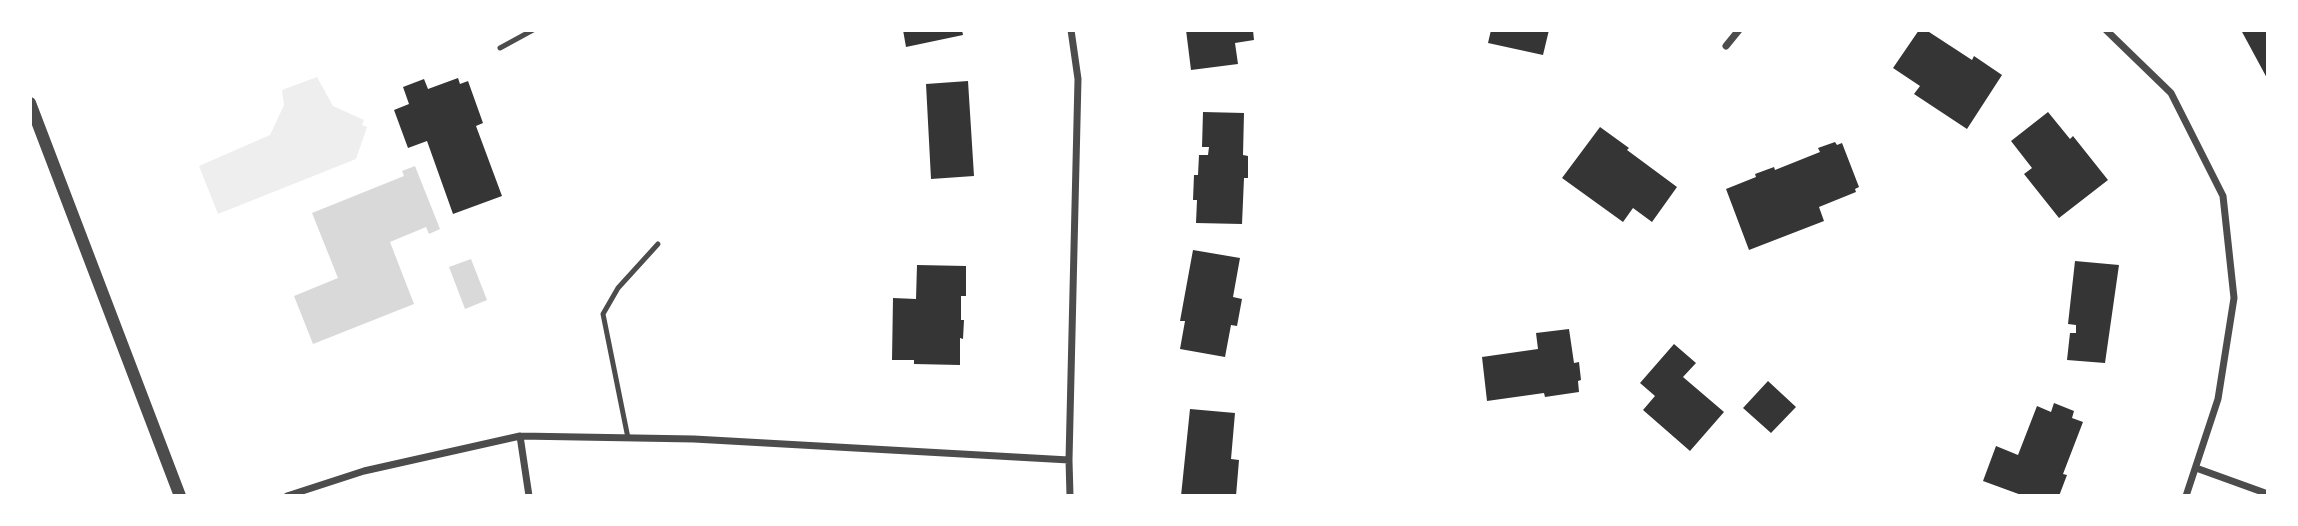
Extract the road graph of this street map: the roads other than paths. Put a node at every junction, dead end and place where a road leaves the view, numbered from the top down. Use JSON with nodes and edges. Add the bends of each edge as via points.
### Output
{"nodes":[{"id":1,"x":533,"y":30,"type":"edge"},
{"id":2,"x":1070,"y":30,"type":"edge"},
{"id":3,"x":1739,"y":30,"type":"edge"},
{"id":4,"x":2106,"y":30,"type":"edge"},
{"id":5,"x":1726,"y":46,"type":"dead end"},
{"id":6,"x":500,"y":48,"type":"dead end"},
{"id":7,"x":30,"y":103,"type":"edge"},
{"id":8,"x":658,"y":244,"type":"dead end"},
{"id":9,"x":520,"y":436,"type":"junction"},
{"id":10,"x":628,"y":438,"type":"junction"},
{"id":11,"x":1069,"y":460,"type":"junction"},
{"id":12,"x":2196,"y":468,"type":"junction"},
{"id":13,"x":2268,"y":494,"type":"edge"},
{"id":14,"x":180,"y":496,"type":"edge"},
{"id":15,"x":286,"y":496,"type":"edge"},
{"id":16,"x":529,"y":496,"type":"edge"},
{"id":17,"x":1070,"y":496,"type":"edge"},
{"id":18,"x":2186,"y":496,"type":"edge"}],
"edges":[{"from":1,"to":6,"type":"lane"},
{"from":2,"to":11,"type":"street","via":[[1078,79]]},
{"from":3,"to":5,"type":"street"},
{"from":4,"to":12,"type":"street","via":[[2171,93],[2223,196],[2234,298],[2218,399]]},
{"from":7,"to":14,"type":"street"},
{"from":8,"to":10,"type":"lane","via":[[618,288],[603,314]]},
{"from":9,"to":10,"type":"street"},
{"from":9,"to":15,"type":"street","via":[[365,471]]},
{"from":9,"to":16,"type":"street"},
{"from":10,"to":11,"type":"street"},
{"from":11,"to":17,"type":"street"},
{"from":12,"to":13,"type":"street"},
{"from":12,"to":18,"type":"street"}]}
